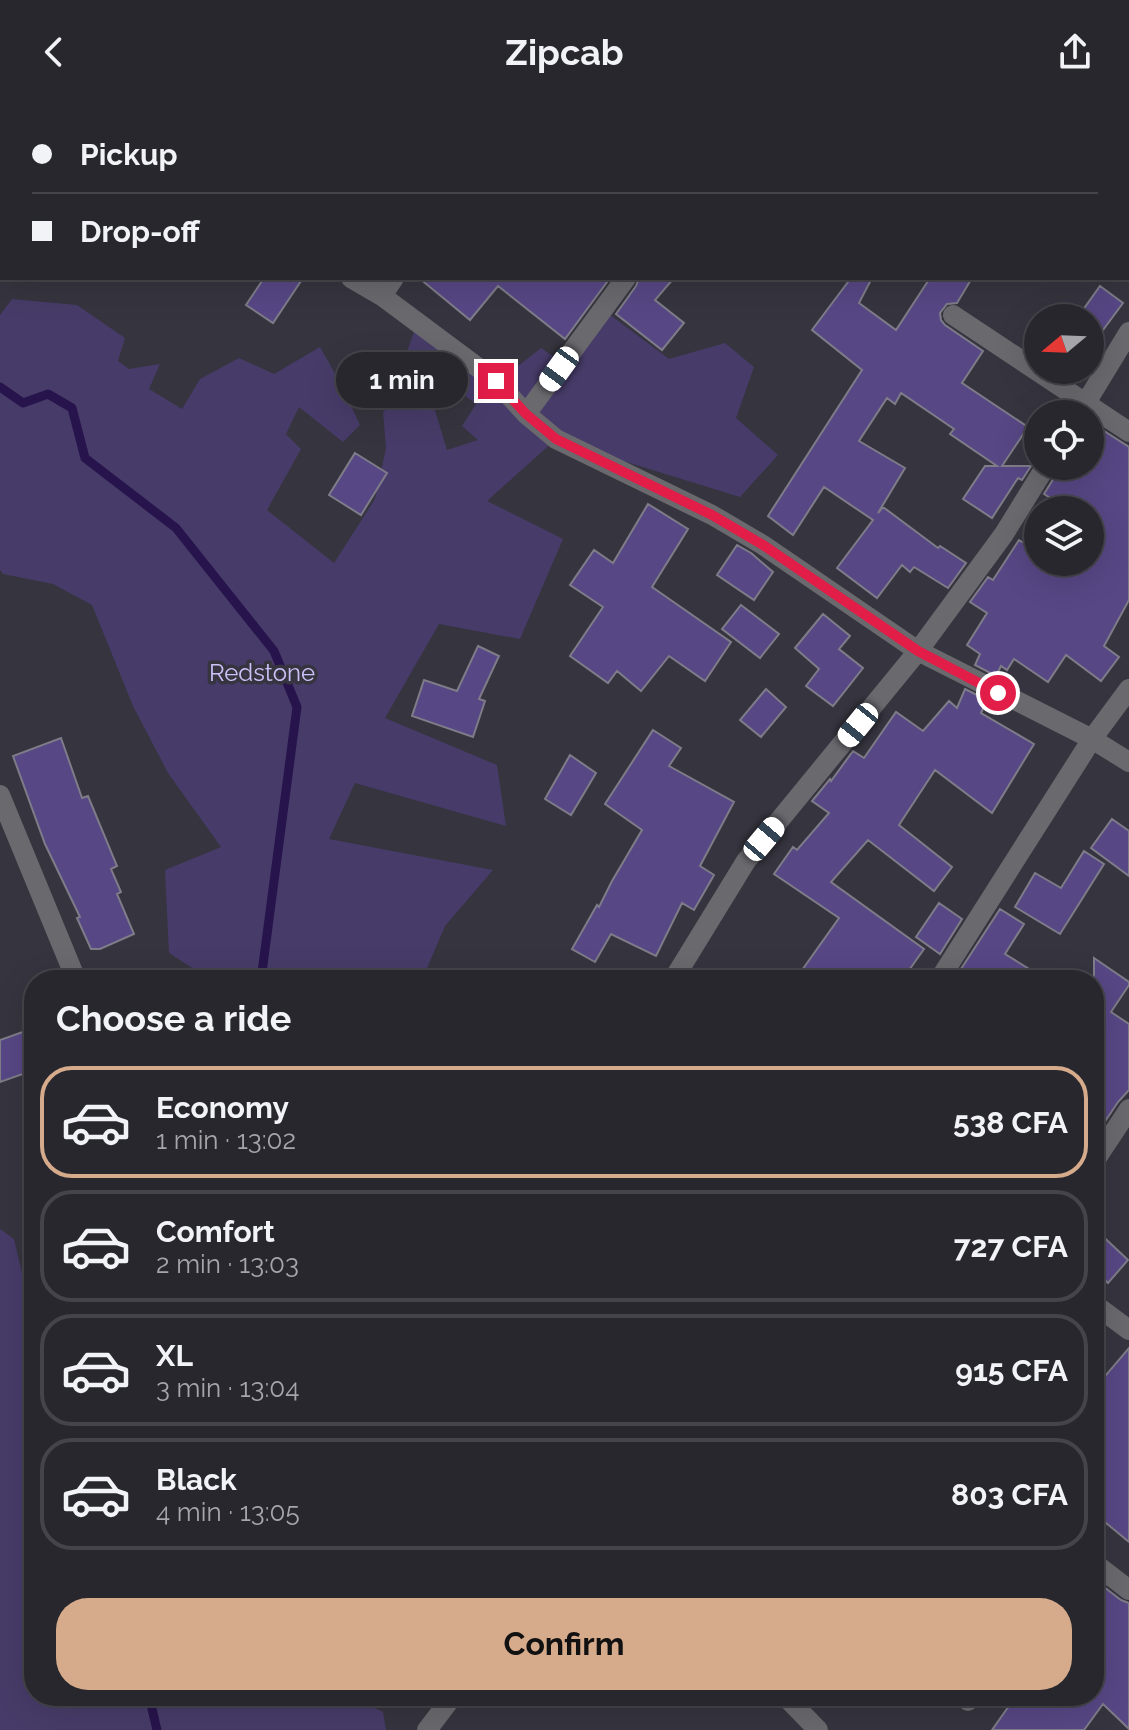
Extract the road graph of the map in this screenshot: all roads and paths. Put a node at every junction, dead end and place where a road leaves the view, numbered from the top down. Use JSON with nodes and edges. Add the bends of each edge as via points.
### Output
{"nodes":[{"id":1,"x":354,"y":280,"type":"edge"},
{"id":2,"x":393,"y":280,"type":"edge"},
{"id":3,"x":625,"y":280,"type":"edge"},
{"id":4,"x":382,"y":296,"type":"junction"},
{"id":5,"x":953,"y":315,"type":"dead end"},
{"id":6,"x":1129,"y":332,"type":"edge"},
{"id":7,"x":1071,"y":400,"type":"edge"},
{"id":8,"x":1087,"y":400,"type":"edge"},
{"id":9,"x":526,"y":414,"type":"junction"},
{"id":10,"x":1104,"y":419,"type":"edge"},
{"id":11,"x":1129,"y":432,"type":"edge"},
{"id":12,"x":1037,"y":480,"type":"edge"},
{"id":13,"x":918,"y":651,"type":"junction"},
{"id":14,"x":1129,"y":689,"type":"edge"},
{"id":15,"x":1092,"y":739,"type":"junction"},
{"id":16,"x":1129,"y":762,"type":"edge"},
{"id":17,"x":0,"y":795,"type":"edge"},
{"id":18,"x":72,"y":970,"type":"edge"},
{"id":19,"x":679,"y":970,"type":"edge"},
{"id":20,"x":945,"y":970,"type":"edge"},
{"id":21,"x":1129,"y":1109,"type":"edge"},
{"id":22,"x":1104,"y":1147,"type":"edge"},
{"id":23,"x":1104,"y":1311,"type":"edge"},
{"id":24,"x":1129,"y":1330,"type":"edge"},
{"id":25,"x":1104,"y":1575,"type":"edge"},
{"id":26,"x":1129,"y":1590,"type":"edge"},
{"id":27,"x":445,"y":1706,"type":"edge"},
{"id":28,"x":795,"y":1706,"type":"edge"},
{"id":29,"x":427,"y":1730,"type":"edge"},
{"id":30,"x":818,"y":1730,"type":"edge"}],
"edges":[{"from":1,"to":4,"type":"street"},
{"from":2,"to":4,"type":"street"},
{"from":3,"to":9,"type":"street"},
{"from":4,"to":9,"type":"street","via":[[496,381]]},
{"from":5,"to":7,"type":"street"},
{"from":6,"to":8,"type":"street"},
{"from":9,"to":13,"type":"street","via":[[556,439],[763,545]]},
{"from":10,"to":11,"type":"street"},
{"from":12,"to":13,"type":"street"},
{"from":13,"to":15,"type":"street"},
{"from":13,"to":19,"type":"street","via":[[746,861]]},
{"from":14,"to":15,"type":"street"},
{"from":15,"to":16,"type":"street"},
{"from":15,"to":20,"type":"street"},
{"from":17,"to":18,"type":"street"},
{"from":21,"to":22,"type":"street"},
{"from":23,"to":24,"type":"street"},
{"from":25,"to":26,"type":"street"},
{"from":27,"to":29,"type":"street"},
{"from":28,"to":30,"type":"street"}]}
